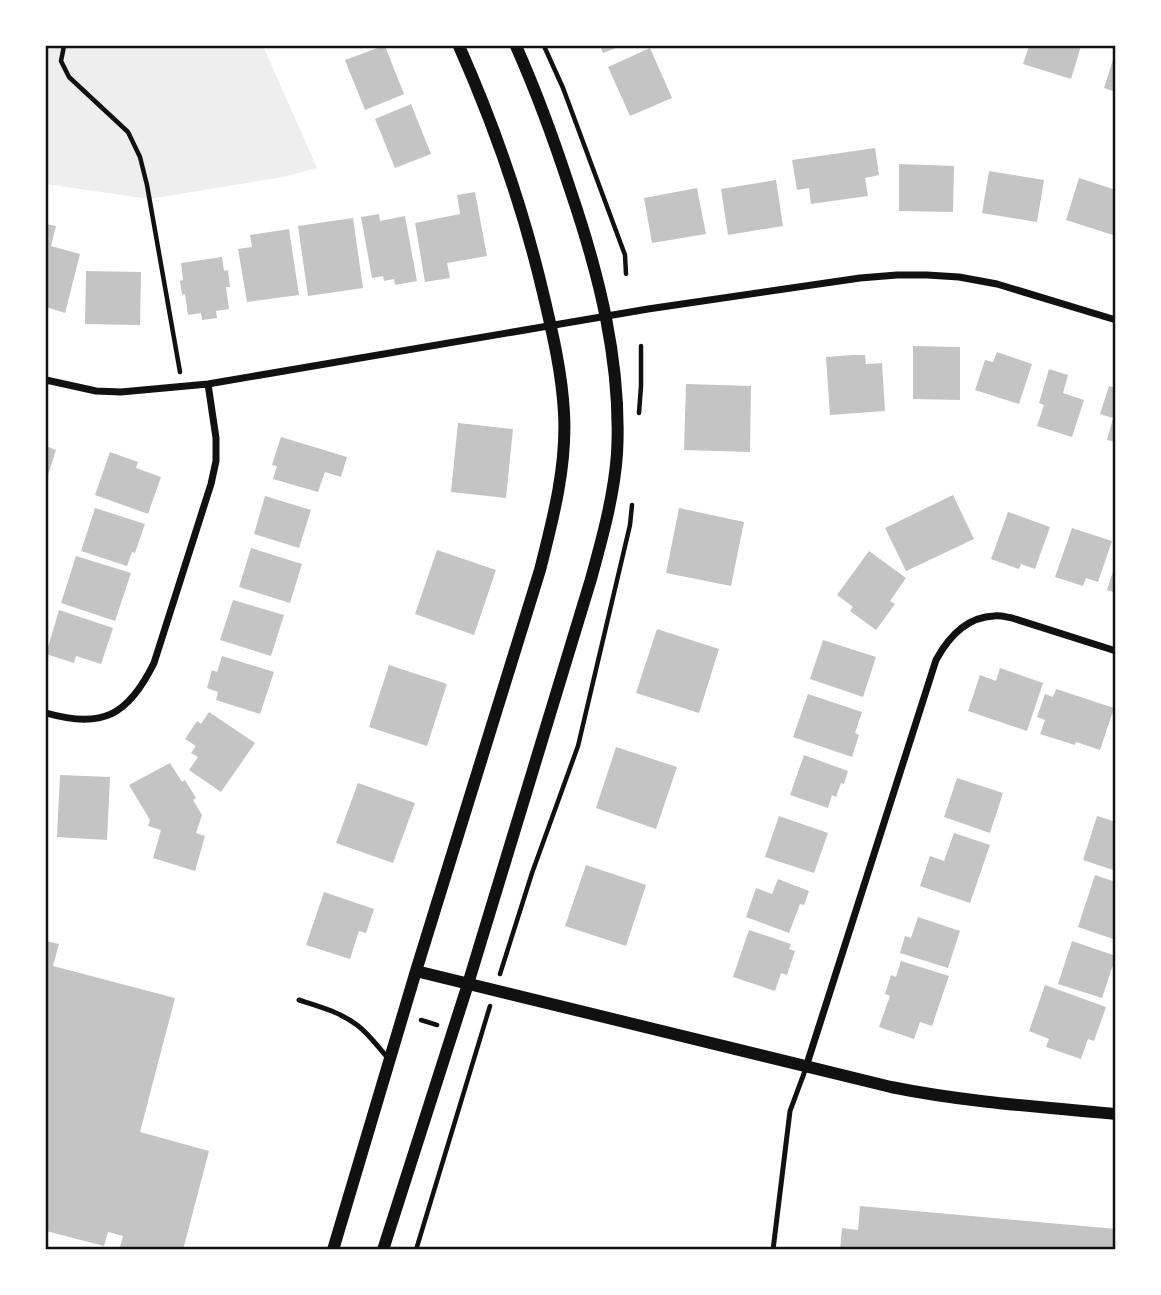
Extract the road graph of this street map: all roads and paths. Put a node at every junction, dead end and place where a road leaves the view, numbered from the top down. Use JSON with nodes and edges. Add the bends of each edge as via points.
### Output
{"nodes":[{"id":1,"x":64,"y":46,"type":"edge"},
{"id":2,"x":459,"y":46,"type":"edge"},
{"id":3,"x":516,"y":46,"type":"edge"},
{"id":4,"x":544,"y":46,"type":"edge"},
{"id":5,"x":626,"y":274,"type":"dead end"},
{"id":6,"x":606,"y":316,"type":"junction"},
{"id":7,"x":1115,"y":320,"type":"edge"},
{"id":8,"x":551,"y":325,"type":"junction"},
{"id":9,"x":641,"y":346,"type":"dead end"},
{"id":10,"x":46,"y":380,"type":"edge"},
{"id":11,"x":208,"y":384,"type":"junction"},
{"id":12,"x":182,"y":387,"type":"junction"},
{"id":13,"x":638,"y":424,"type":"dead end"},
{"id":14,"x":632,"y":499,"type":"dead end"},
{"id":15,"x":1115,"y":651,"type":"edge"},
{"id":16,"x":46,"y":713,"type":"edge"},
{"id":17,"x":416,"y":971,"type":"junction"},
{"id":18,"x":468,"y":984,"type":"junction"},
{"id":19,"x":495,"y":991,"type":"junction"},
{"id":20,"x":299,"y":999,"type":"dead end"},
{"id":21,"x":421,"y":1020,"type":"dead end"},
{"id":22,"x":438,"y":1026,"type":"dead end"},
{"id":23,"x":390,"y":1061,"type":"junction"},
{"id":24,"x":806,"y":1067,"type":"junction"},
{"id":25,"x":1115,"y":1114,"type":"edge"},
{"id":26,"x":333,"y":1250,"type":"edge"},
{"id":27,"x":383,"y":1250,"type":"edge"},
{"id":28,"x":416,"y":1250,"type":"edge"},
{"id":29,"x":773,"y":1250,"type":"edge"}],
"edges":[{"from":1,"to":12,"type":"path","via":[[61,61],[69,77],[128,132],[140,157]]},
{"from":2,"to":8,"type":"street","via":[[516,193]]},
{"from":3,"to":6,"type":"street","via":[[551,131],[589,245]]},
{"from":4,"to":5,"type":"path","via":[[625,255]]},
{"from":6,"to":7,"type":"street","via":[[860,278],[927,275],[997,284]]},
{"from":6,"to":8,"type":"street"},
{"from":6,"to":18,"type":"street","via":[[618,425],[605,524]]},
{"from":8,"to":11,"type":"street"},
{"from":8,"to":17,"type":"street","via":[[565,414],[551,527]]},
{"from":9,"to":13,"type":"path"},
{"from":10,"to":12,"type":"street","via":[[96,391]]},
{"from":11,"to":12,"type":"street"},
{"from":11,"to":16,"type":"street","via":[[216,461],[154,663],[133,699],[102,719]]},
{"from":14,"to":19,"type":"path","via":[[630,525],[578,746]]},
{"from":15,"to":24,"type":"street","via":[[994,616],[976,620],[946,642],[936,660]]},
{"from":17,"to":18,"type":"street"},
{"from":17,"to":23,"type":"street"},
{"from":18,"to":19,"type":"street"},
{"from":18,"to":27,"type":"street"},
{"from":19,"to":24,"type":"street"},
{"from":19,"to":28,"type":"path"},
{"from":20,"to":23,"type":"lane","via":[[356,1024]]},
{"from":21,"to":22,"type":"path"},
{"from":23,"to":26,"type":"street"},
{"from":24,"to":25,"type":"street","via":[[936,1096]]},
{"from":24,"to":29,"type":"lane","via":[[790,1111]]}]}
